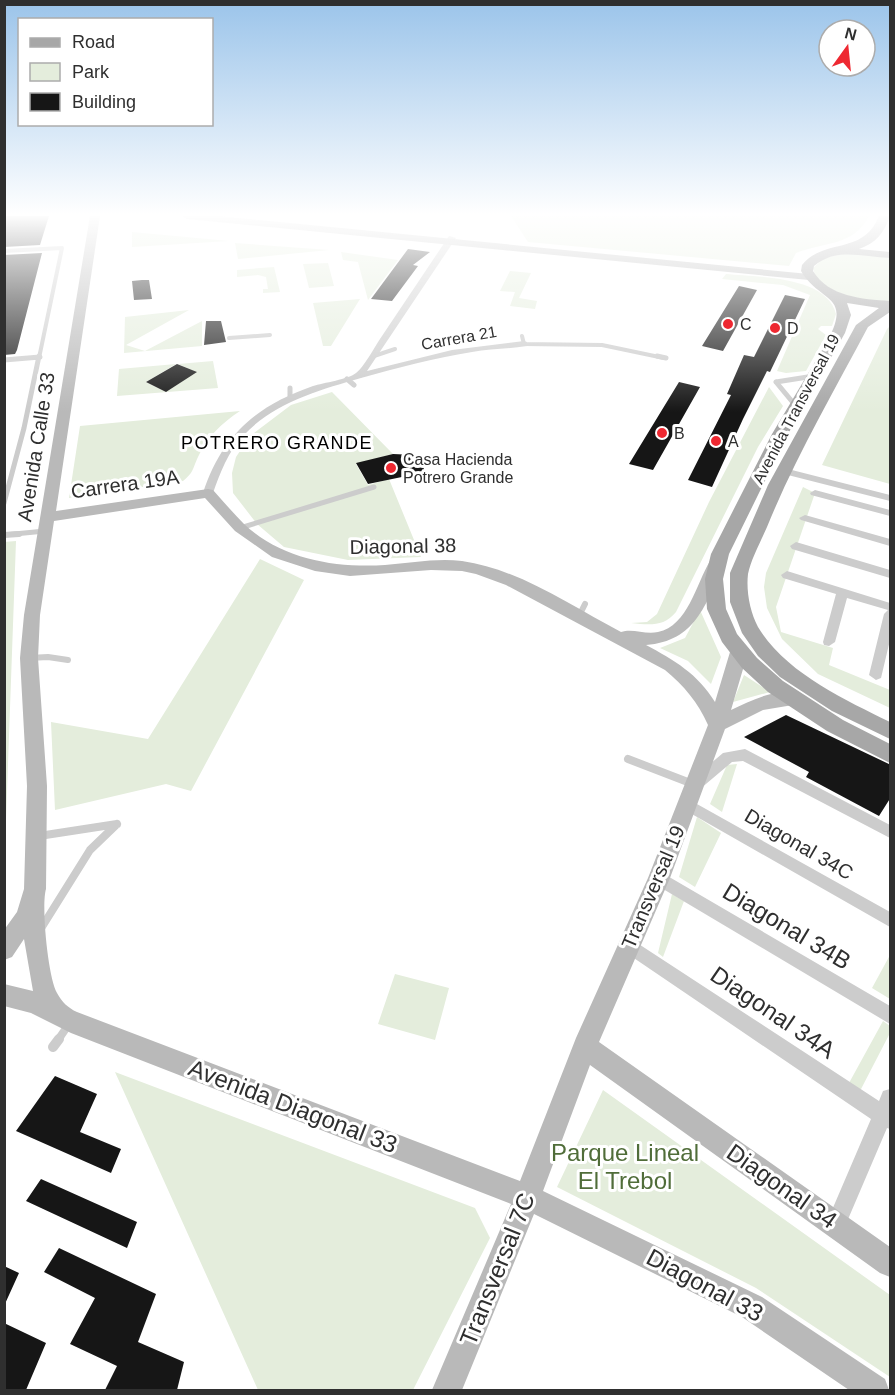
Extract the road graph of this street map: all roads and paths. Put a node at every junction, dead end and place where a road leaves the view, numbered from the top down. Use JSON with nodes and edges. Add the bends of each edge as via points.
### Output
{"nodes":[{"id":1,"x":55,"y":281,"type":"edge"},
{"id":2,"x":85,"y":281,"type":"edge"},
{"id":3,"x":424,"y":281,"type":"edge"},
{"id":4,"x":816,"y":281,"type":"edge"},
{"id":5,"x":835,"y":294,"type":"junction"},
{"id":6,"x":891,"y":306,"type":"edge"},
{"id":7,"x":270,"y":335,"type":"dead end"},
{"id":8,"x":229,"y":339,"type":"dead end"},
{"id":9,"x":523,"y":340,"type":"joint"},
{"id":10,"x":396,"y":349,"type":"dead end"},
{"id":11,"x":374,"y":356,"type":"junction"},
{"id":12,"x":39,"y":357,"type":"junction"},
{"id":13,"x":666,"y":358,"type":"dead end"},
{"id":14,"x":4,"y":360,"type":"edge"},
{"id":15,"x":814,"y":376,"type":"junction"},
{"id":16,"x":353,"y":380,"type":"junction"},
{"id":17,"x":795,"y":405,"type":"junction"},
{"id":18,"x":784,"y":471,"type":"junction"},
{"id":19,"x":374,"y":487,"type":"dead end"},
{"id":20,"x":208,"y":493,"type":"junction"},
{"id":21,"x":815,"y":493,"type":"dead end"},
{"id":22,"x":891,"y":498,"type":"edge"},
{"id":23,"x":4,"y":503,"type":"edge"},
{"id":24,"x":891,"y":513,"type":"edge"},
{"id":25,"x":805,"y":518,"type":"dead end"},
{"id":26,"x":46,"y":524,"type":"junction"},
{"id":27,"x":240,"y":528,"type":"junction"},
{"id":28,"x":4,"y":535,"type":"edge"},
{"id":29,"x":891,"y":543,"type":"edge"},
{"id":30,"x":796,"y":546,"type":"dead end"},
{"id":31,"x":717,"y":563,"type":"junction"},
{"id":32,"x":891,"y":574,"type":"edge"},
{"id":33,"x":787,"y":575,"type":"dead end"},
{"id":34,"x":843,"y":592,"type":"junction"},
{"id":35,"x":891,"y":607,"type":"edge"},
{"id":36,"x":891,"y":614,"type":"edge"},
{"id":37,"x":609,"y":632,"type":"junction"},
{"id":38,"x":828,"y":642,"type":"dead end"},
{"id":39,"x":739,"y":652,"type":"junction"},
{"id":40,"x":30,"y":658,"type":"junction"},
{"id":41,"x":68,"y":660,"type":"dead end"},
{"id":42,"x":876,"y":675,"type":"dead end"},
{"id":43,"x":794,"y":699,"type":"junction"},
{"id":44,"x":717,"y":725,"type":"junction"},
{"id":45,"x":891,"y":731,"type":"edge"},
{"id":46,"x":891,"y":754,"type":"edge"},
{"id":47,"x":628,"y":759,"type":"dead end"},
{"id":48,"x":691,"y":795,"type":"junction"},
{"id":49,"x":891,"y":832,"type":"edge"},
{"id":50,"x":37,"y":836,"type":"junction"},
{"id":51,"x":659,"y":878,"type":"junction"},
{"id":52,"x":33,"y":901,"type":"junction"},
{"id":53,"x":891,"y":920,"type":"edge"},
{"id":54,"x":35,"y":938,"type":"junction"},
{"id":55,"x":628,"y":945,"type":"junction"},
{"id":56,"x":4,"y":950,"type":"edge"},
{"id":57,"x":4,"y":995,"type":"edge"},
{"id":58,"x":891,"y":1016,"type":"edge"},
{"id":59,"x":65,"y":1018,"type":"junction"},
{"id":60,"x":53,"y":1047,"type":"dead end"},
{"id":61,"x":585,"y":1047,"type":"junction"},
{"id":62,"x":888,"y":1111,"type":"edge"},
{"id":63,"x":527,"y":1197,"type":"junction"},
{"id":64,"x":836,"y":1224,"type":"junction"},
{"id":65,"x":891,"y":1263,"type":"edge"},
{"id":66,"x":447,"y":1390,"type":"edge"},
{"id":67,"x":874,"y":1390,"type":"edge"}],
"edges":[{"from":1,"to":12,"type":"lane"},
{"from":2,"to":26,"type":"main road","name":"Avenida Calle 33"},
{"from":3,"to":11,"type":"street"},
{"from":4,"to":5,"type":"main road"},
{"from":5,"to":6,"type":"main road"},
{"from":5,"to":15,"type":"main road","name":"Avenida Transversal 19","via":[[843,308],[843,319]]},
{"from":6,"to":18,"type":"main road","name":"Avenida Transversal 19","via":[[863,326]]},
{"from":7,"to":8,"type":"lane"},
{"from":9,"to":13,"type":"lane","name":"Carrera 21","via":[[602,345]]},
{"from":9,"to":16,"type":"street","name":"Carrera 21","via":[[461,349]]},
{"from":10,"to":11,"type":"lane"},
{"from":11,"to":16,"type":"street"},
{"from":12,"to":14,"type":"lane"},
{"from":12,"to":23,"type":"lane"},
{"from":15,"to":17,"type":"main road","name":"Avenida Transversal 19"},
{"from":15,"to":17,"type":"lane","via":[[776,382]]},
{"from":16,"to":20,"type":"street","name":"Carrera 21","via":[[290,393],[240,433],[215,469]]},
{"from":17,"to":31,"type":"main road","name":"Avenida Transversal 19"},
{"from":18,"to":22,"type":"street"},
{"from":18,"to":45,"type":"main road","name":"Avenida Transversal 19","via":[[739,573],[742,610],[751,631],[791,675]]},
{"from":19,"to":27,"type":"lane"},
{"from":20,"to":26,"type":"main road","name":"Carrera 19A"},
{"from":20,"to":27,"type":"main road","name":"Diagonal 38"},
{"from":21,"to":24,"type":"street"},
{"from":25,"to":29,"type":"street"},
{"from":26,"to":28,"type":"lane"},
{"from":26,"to":40,"type":"main road","name":"Avenida Calle 33","via":[[32,615]]},
{"from":27,"to":37,"type":"main road","name":"Diagonal 38","via":[[277,554],[315,566],[350,571],[431,565],[480,570],[582,610]]},
{"from":30,"to":32,"type":"street"},
{"from":31,"to":37,"type":"main road","name":"Diagonal 38","via":[[690,618],[678,632],[642,640]]},
{"from":31,"to":39,"type":"main road","name":"Avenida Transversal 19","via":[[715,604],[722,625]]},
{"from":33,"to":34,"type":"street"},
{"from":34,"to":35,"type":"street"},
{"from":34,"to":38,"type":"street"},
{"from":36,"to":42,"type":"street"},
{"from":37,"to":44,"type":"main road","name":"Diagonal 38","via":[[671,666],[691,682],[706,699]]},
{"from":39,"to":43,"type":"main road","name":"Avenida Transversal 19"},
{"from":39,"to":44,"type":"main road","name":"Transversal 19"},
{"from":40,"to":41,"type":"lane"},
{"from":40,"to":50,"type":"main road","name":"Avenida Calle 33"},
{"from":43,"to":44,"type":"main road","via":[[759,704]]},
{"from":43,"to":46,"type":"main road","name":"Avenida Transversal 19"},
{"from":44,"to":48,"type":"main road","name":"Transversal 19"},
{"from":47,"to":48,"type":"lane"},
{"from":48,"to":49,"type":"street","via":[[728,757],[745,755]]},
{"from":48,"to":51,"type":"main road","name":"Transversal 19"},
{"from":48,"to":53,"type":"street","name":"Diagonal 34C"},
{"from":50,"to":52,"type":"main road","name":"Avenida Calle 33"},
{"from":50,"to":54,"type":"lane","via":[[117,824],[90,850]]},
{"from":51,"to":55,"type":"main road","name":"Transversal 19"},
{"from":51,"to":58,"type":"street","name":"Diagonal 34B"},
{"from":52,"to":54,"type":"main road","name":"Avenida Calle 33"},
{"from":52,"to":56,"type":"main road"},
{"from":54,"to":59,"type":"main road","name":"Avenida Calle 33","via":[[45,996]]},
{"from":55,"to":61,"type":"main road","name":"Transversal 19"},
{"from":55,"to":62,"type":"street","name":"Diagonal 34A"},
{"from":57,"to":59,"type":"main road","name":"Avenida Diagonal 33","via":[[34,1003]]},
{"from":59,"to":60,"type":"lane"},
{"from":59,"to":63,"type":"main road","name":"Avenida Diagonal 33"},
{"from":61,"to":63,"type":"main road","name":"Transversal 7C"},
{"from":61,"to":64,"type":"main road","name":"Diagonal 34"},
{"from":62,"to":64,"type":"street"},
{"from":63,"to":66,"type":"main road","name":"Transversal 7C"},
{"from":63,"to":67,"type":"main road","name":"Diagonal 33","via":[[752,1307]]},
{"from":64,"to":65,"type":"main road","name":"Diagonal 34"}]}
